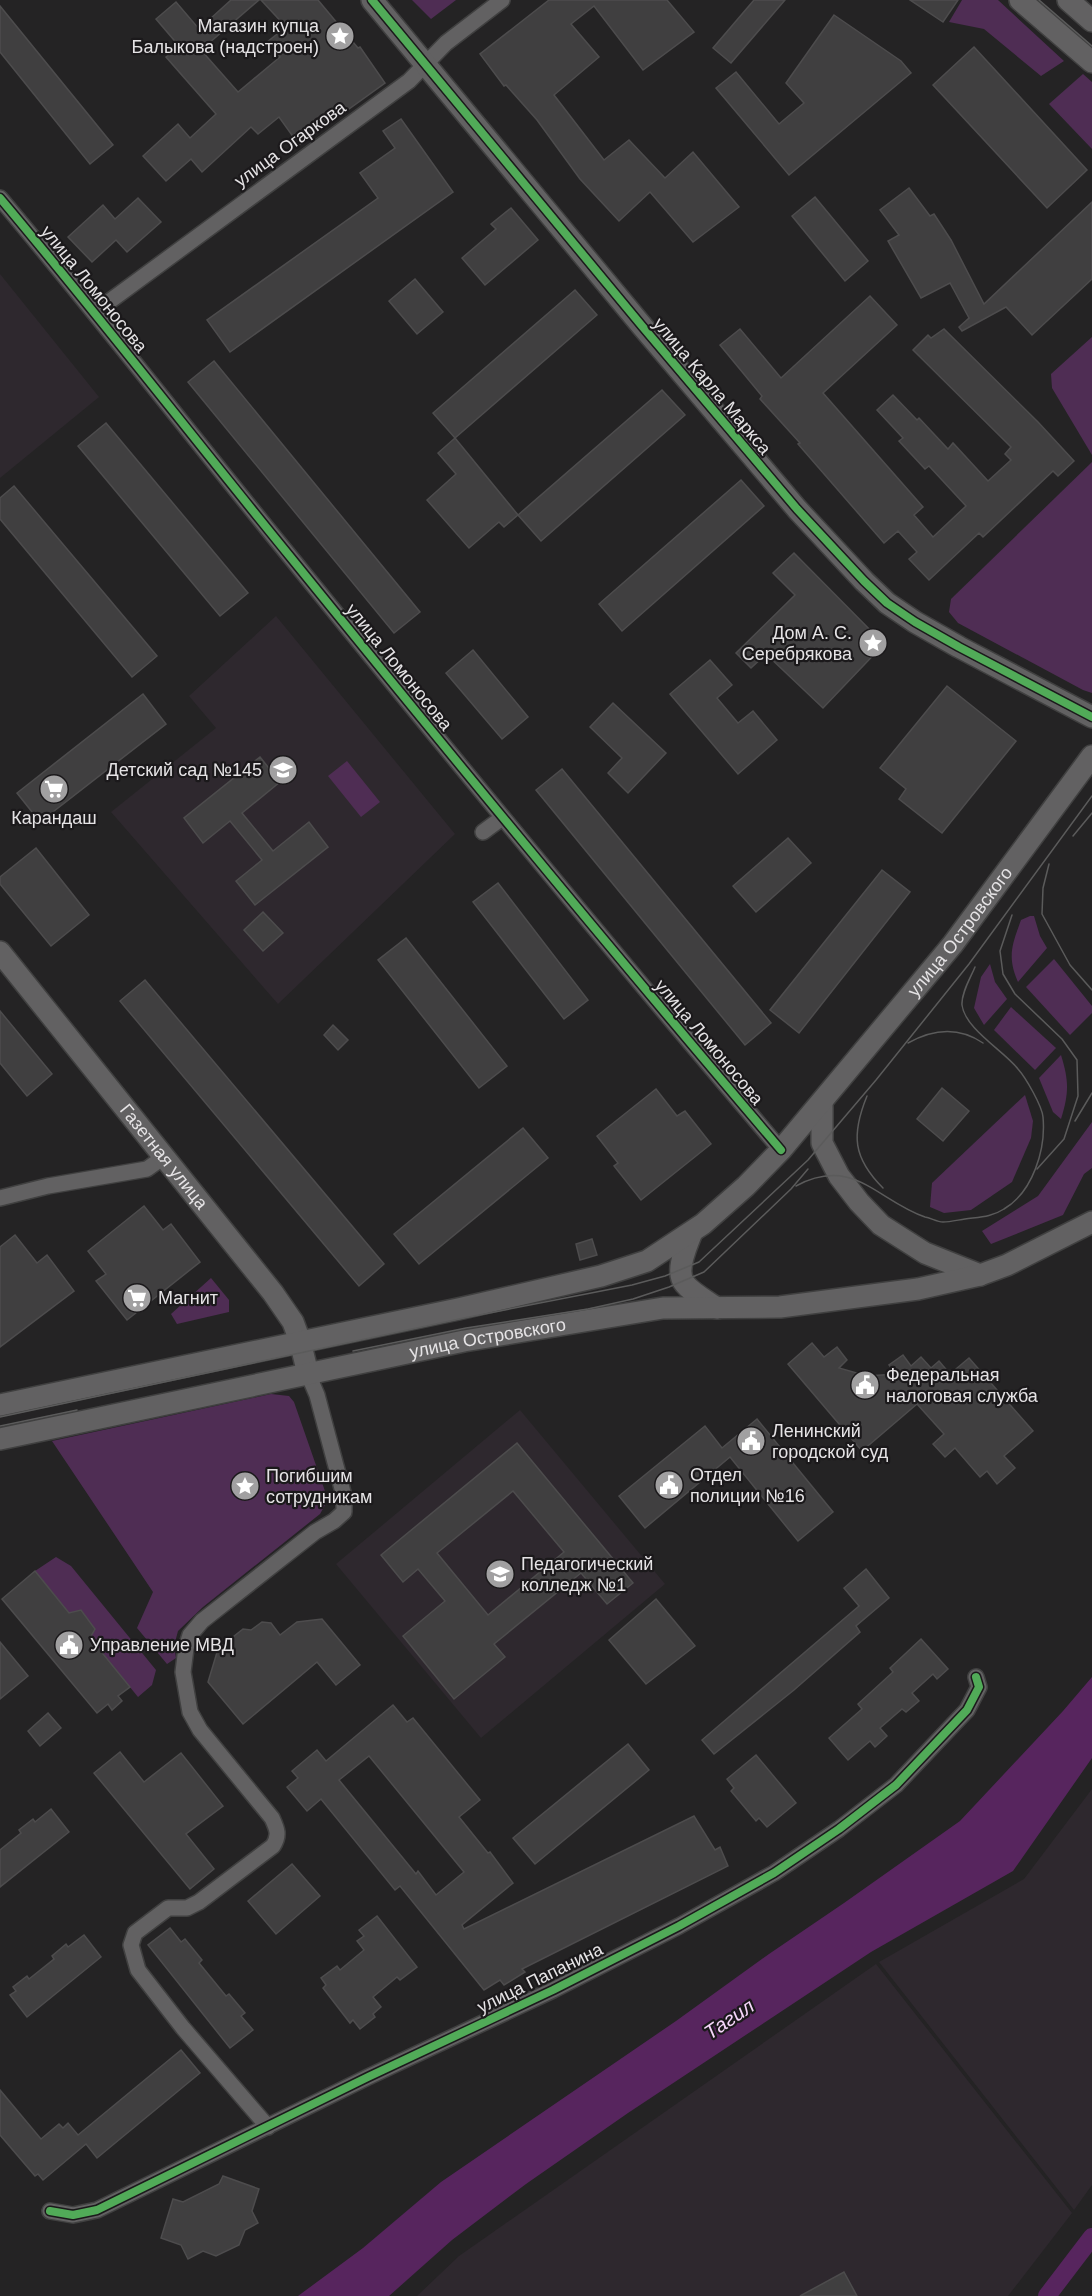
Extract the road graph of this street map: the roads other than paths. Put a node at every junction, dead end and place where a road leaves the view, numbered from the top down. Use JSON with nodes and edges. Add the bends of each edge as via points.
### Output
{"nodes":[{"id":1,"x":372,"y":0,"type":"edge"},
{"id":2,"x":502,"y":0,"type":"edge"},
{"id":3,"x":1020,"y":0,"type":"edge"},
{"id":4,"x":1068,"y":0,"type":"edge"},
{"id":5,"x":1092,"y":21,"type":"edge"},
{"id":6,"x":1092,"y":62,"type":"edge"},
{"id":7,"x":427,"y":65,"type":"junction"},
{"id":8,"x":0,"y":198,"type":"edge"},
{"id":9,"x":95,"y":312,"type":"junction"},
{"id":10,"x":1092,"y":717,"type":"edge"},
{"id":11,"x":1092,"y":756,"type":"edge"},
{"id":12,"x":502,"y":818,"type":"junction"},
{"id":13,"x":483,"y":832,"type":"dead end"},
{"id":14,"x":0,"y":952,"type":"edge"},
{"id":15,"x":822,"y":1103,"type":"junction"},
{"id":16,"x":781,"y":1150,"type":"junction"},
{"id":17,"x":165,"y":1156,"type":"junction"},
{"id":18,"x":0,"y":1198,"type":"edge"},
{"id":19,"x":1092,"y":1222,"type":"edge"},
{"id":20,"x":692,"y":1232,"type":"junction"},
{"id":21,"x":980,"y":1275,"type":"junction"},
{"id":22,"x":717,"y":1308,"type":"junction"},
{"id":23,"x":300,"y":1341,"type":"junction"},
{"id":24,"x":308,"y":1374,"type":"junction"},
{"id":25,"x":0,"y":1405,"type":"edge"},
{"id":26,"x":0,"y":1439,"type":"edge"},
{"id":27,"x":976,"y":1677,"type":"dead end"},
{"id":28,"x":268,"y":2127,"type":"junction"},
{"id":29,"x":50,"y":2211,"type":"dead end"}],
"edges":[{"from":1,"to":7,"type":"main road","name":"улица Карла Маркса"},
{"from":2,"to":7,"type":"street","name":"улица Огаркова","via":[[446,43]]},
{"from":3,"to":6,"type":"main road"},
{"from":4,"to":5,"type":"main road"},
{"from":7,"to":9,"type":"street","name":"улица Огаркова"},
{"from":7,"to":10,"type":"main road","name":"улица Карла Маркса","via":[[642,326],[797,509],[864,581],[887,603],[959,648]]},
{"from":8,"to":9,"type":"street","name":"улица Ломоносова"},
{"from":9,"to":12,"type":"street","name":"улица Ломоносова"},
{"from":11,"to":15,"type":"main road","name":"улица Островского","via":[[982,906]]},
{"from":12,"to":13,"type":"street"},
{"from":12,"to":16,"type":"street","name":"улица Ломоносова"},
{"from":14,"to":17,"type":"main road","name":"Газетная улица"},
{"from":15,"to":16,"type":"main road","name":"улица Островского"},
{"from":15,"to":21,"type":"main road","via":[[822,1143],[839,1176],[881,1226],[925,1253]]},
{"from":16,"to":20,"type":"main road","name":"улица Островского"},
{"from":17,"to":18,"type":"street","via":[[147,1169]]},
{"from":17,"to":23,"type":"main road","name":"Газетная улица","via":[[273,1293]]},
{"from":19,"to":21,"type":"main road","name":"улица Островского"},
{"from":20,"to":22,"type":"main road","via":[[683,1258],[684,1284]]},
{"from":20,"to":23,"type":"main road","name":"улица Островского","via":[[647,1261],[601,1276]]},
{"from":21,"to":22,"type":"main road","name":"улица Островского","via":[[905,1291],[780,1307]]},
{"from":22,"to":24,"type":"main road","name":"улица Островского","via":[[663,1308],[464,1341]]},
{"from":23,"to":24,"type":"main road","name":"Газетная улица"},
{"from":23,"to":25,"type":"main road","name":"улица Островского"},
{"from":24,"to":26,"type":"main road","name":"улица Островского"},
{"from":24,"to":28,"type":"street","via":[[341,1484],[344,1512],[202,1621],[190,1635],[183,1672],[190,1712],[200,1730],[272,1818],[278,1830],[277,1840],[200,1902],[187,1908],[168,1908],[135,1933],[131,1945],[138,1970]]},
{"from":27,"to":28,"type":"street","name":"улица Папанина","via":[[979,1687],[967,1710],[896,1785],[774,1873],[553,1990]]},
{"from":28,"to":29,"type":"street","name":"улица Папанина","via":[[97,2210],[73,2215]]}]}
